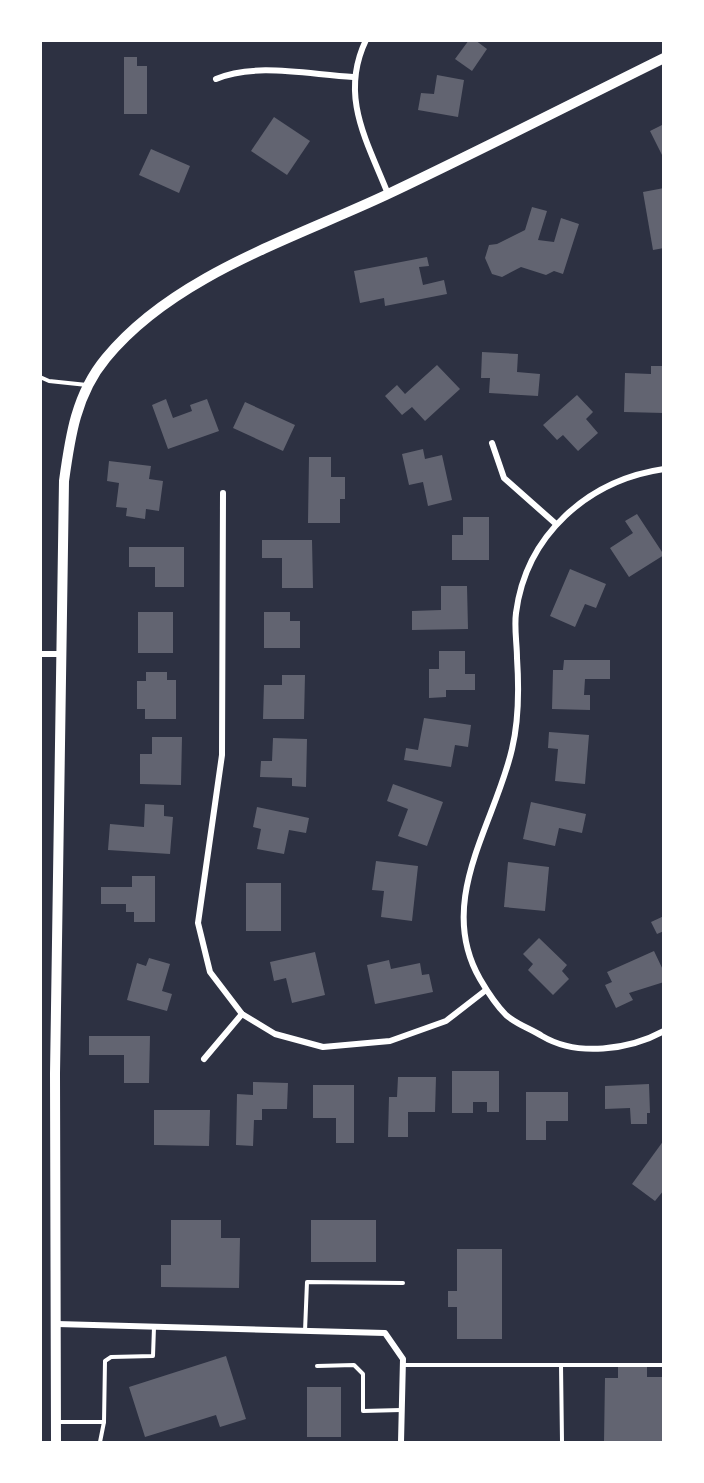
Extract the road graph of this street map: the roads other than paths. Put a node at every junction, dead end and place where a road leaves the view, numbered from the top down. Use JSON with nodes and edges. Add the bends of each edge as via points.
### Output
{"nodes":[{"id":1,"x":366,"y":40,"type":"edge"},
{"id":2,"x":663,"y":58,"type":"edge"},
{"id":3,"x":353,"y":77,"type":"junction"},
{"id":4,"x":216,"y":79,"type":"dead end"},
{"id":5,"x":388,"y":194,"type":"junction"},
{"id":6,"x":40,"y":377,"type":"edge"},
{"id":7,"x":89,"y":385,"type":"junction"},
{"id":8,"x":492,"y":443,"type":"dead end"},
{"id":9,"x":663,"y":469,"type":"edge"},
{"id":10,"x":223,"y":493,"type":"dead end"},
{"id":11,"x":556,"y":524,"type":"junction"},
{"id":12,"x":40,"y":654,"type":"edge"},
{"id":13,"x":60,"y":654,"type":"junction"},
{"id":14,"x":486,"y":990,"type":"junction"},
{"id":15,"x":242,"y":1014,"type":"junction"},
{"id":16,"x":663,"y":1031,"type":"edge"},
{"id":17,"x":204,"y":1059,"type":"dead end"},
{"id":18,"x":403,"y":1283,"type":"dead end"},
{"id":19,"x":57,"y":1324,"type":"junction"},
{"id":20,"x":154,"y":1327,"type":"junction"},
{"id":21,"x":305,"y":1331,"type":"junction"},
{"id":22,"x":403,"y":1365,"type":"junction"},
{"id":23,"x":561,"y":1365,"type":"junction"},
{"id":24,"x":663,"y":1365,"type":"edge"},
{"id":25,"x":317,"y":1366,"type":"dead end"},
{"id":26,"x":402,"y":1410,"type":"junction"},
{"id":27,"x":56,"y":1422,"type":"junction"},
{"id":28,"x":104,"y":1422,"type":"junction"},
{"id":29,"x":56,"y":1443,"type":"edge"},
{"id":30,"x":100,"y":1443,"type":"edge"},
{"id":31,"x":401,"y":1443,"type":"edge"},
{"id":32,"x":562,"y":1443,"type":"edge"}],
"edges":[{"from":1,"to":3,"type":"street"},
{"from":2,"to":5,"type":"street"},
{"from":3,"to":4,"type":"street","via":[[268,72],[229,74]]},
{"from":3,"to":5,"type":"street","via":[[360,124]]},
{"from":5,"to":7,"type":"street","via":[[194,283],[139,324],[105,359]]},
{"from":6,"to":7,"type":"lane"},
{"from":7,"to":13,"type":"street","via":[[72,426],[64,481]]},
{"from":8,"to":11,"type":"street","via":[[504,478]]},
{"from":9,"to":11,"type":"street","via":[[643,472],[603,488]]},
{"from":10,"to":15,"type":"street","via":[[222,755],[198,923],[210,972]]},
{"from":11,"to":14,"type":"street","via":[[541,542],[520,595],[512,750],[464,895],[468,951]]},
{"from":12,"to":13,"type":"street"},
{"from":13,"to":19,"type":"street"},
{"from":14,"to":15,"type":"street","via":[[446,1021],[390,1041],[323,1047],[275,1034]]},
{"from":14,"to":16,"type":"street","via":[[507,1016],[546,1039],[580,1047],[631,1045]]},
{"from":15,"to":17,"type":"street"},
{"from":18,"to":21,"type":"lane","via":[[307,1282]]},
{"from":19,"to":20,"type":"street"},
{"from":19,"to":27,"type":"street"},
{"from":20,"to":21,"type":"street"},
{"from":20,"to":28,"type":"lane","via":[[153,1356],[105,1361]]},
{"from":21,"to":22,"type":"street","via":[[385,1333]]},
{"from":22,"to":23,"type":"lane"},
{"from":22,"to":26,"type":"street"},
{"from":23,"to":24,"type":"lane"},
{"from":23,"to":32,"type":"lane"},
{"from":25,"to":26,"type":"lane","via":[[354,1365],[363,1374],[363,1411]]},
{"from":26,"to":31,"type":"street"},
{"from":27,"to":28,"type":"lane"},
{"from":27,"to":29,"type":"street"},
{"from":28,"to":30,"type":"lane"}]}
